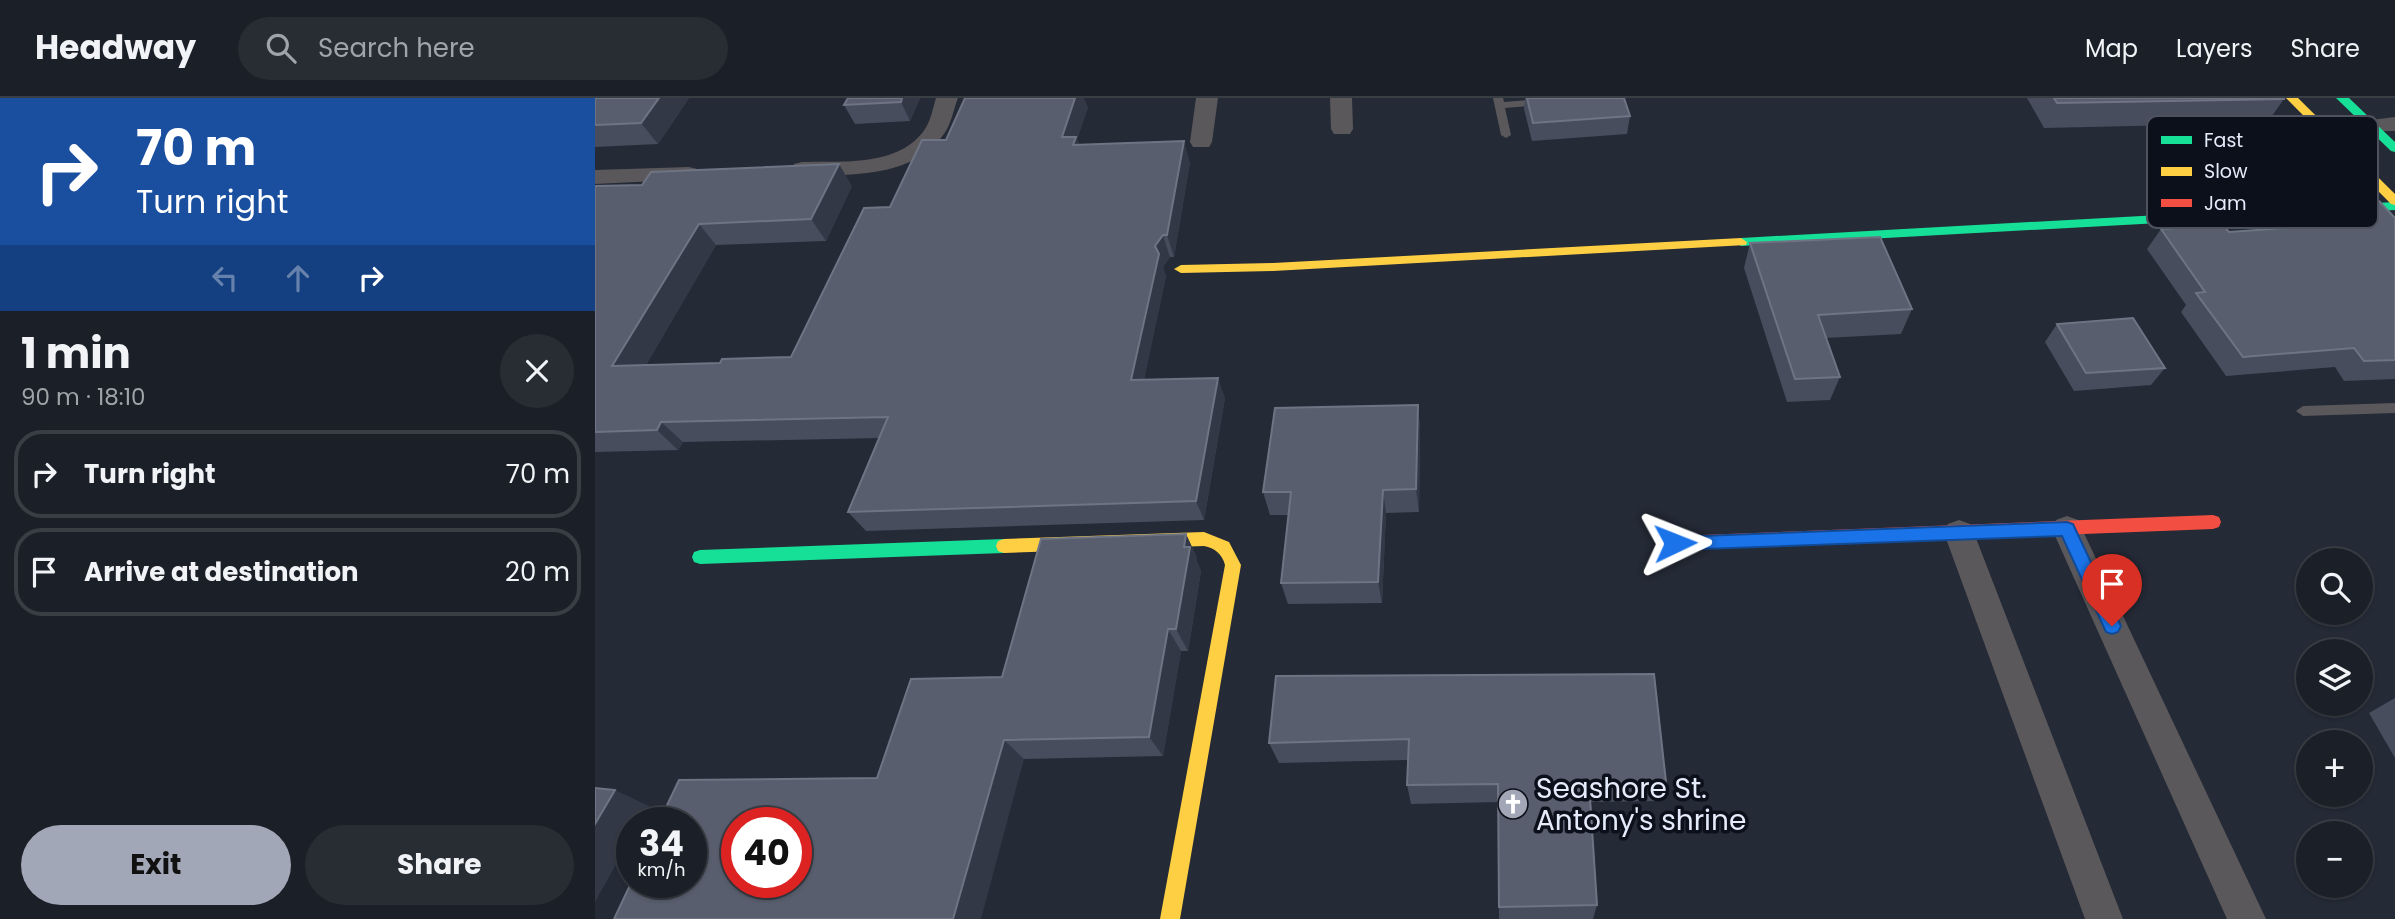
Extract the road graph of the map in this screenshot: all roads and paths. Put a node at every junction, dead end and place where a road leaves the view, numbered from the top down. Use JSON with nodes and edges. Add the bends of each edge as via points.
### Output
{"nodes":[{"id":1,"x":947,"y":98,"type":"edge"},
{"id":2,"x":1207,"y":98,"type":"edge"},
{"id":3,"x":1341,"y":98,"type":"edge"},
{"id":4,"x":2292,"y":98,"type":"edge"},
{"id":5,"x":2342,"y":98,"type":"edge"},
{"id":6,"x":1499,"y":101,"type":"edge"},
{"id":7,"x":1553,"y":101,"type":"edge"},
{"id":8,"x":2310,"y":116,"type":"edge"},
{"id":9,"x":2361,"y":116,"type":"edge"},
{"id":10,"x":1342,"y":129,"type":"dead end"},
{"id":11,"x":2378,"y":132,"type":"edge"},
{"id":12,"x":1506,"y":135,"type":"dead end"},
{"id":13,"x":1201,"y":142,"type":"dead end"},
{"id":14,"x":2395,"y":148,"type":"edge"},
{"id":15,"x":777,"y":170,"type":"edge"},
{"id":16,"x":712,"y":173,"type":"edge"},
{"id":17,"x":595,"y":177,"type":"edge"},
{"id":18,"x":2378,"y":184,"type":"edge"},
{"id":19,"x":2395,"y":201,"type":"edge"},
{"id":20,"x":2147,"y":219,"type":"edge"},
{"id":21,"x":1181,"y":269,"type":"dead end"},
{"id":22,"x":2395,"y":408,"type":"edge"},
{"id":23,"x":2303,"y":411,"type":"dead end"},
{"id":24,"x":2213,"y":522,"type":"dead end"},
{"id":25,"x":2067,"y":529,"type":"junction"},
{"id":26,"x":1959,"y":533,"type":"junction"},
{"id":27,"x":1675,"y":543,"type":"dead end"},
{"id":28,"x":700,"y":557,"type":"dead end"},
{"id":29,"x":1170,"y":919,"type":"edge"},
{"id":30,"x":2104,"y":919,"type":"edge"},
{"id":31,"x":2247,"y":919,"type":"edge"}],
"edges":[{"from":1,"to":15,"type":"street","via":[[935,130],[917,151],[898,160]]},
{"from":2,"to":13,"type":"street"},
{"from":3,"to":10,"type":"street"},
{"from":4,"to":8,"type":"street"},
{"from":5,"to":9,"type":"street"},
{"from":6,"to":7,"type":"lane"},
{"from":6,"to":12,"type":"lane"},
{"from":11,"to":14,"type":"street"},
{"from":16,"to":17,"type":"street"},
{"from":18,"to":19,"type":"street"},
{"from":20,"to":21,"type":"street"},
{"from":22,"to":23,"type":"lane"},
{"from":24,"to":25,"type":"street"},
{"from":25,"to":26,"type":"street"},
{"from":25,"to":31,"type":"street"},
{"from":26,"to":27,"type":"street"},
{"from":26,"to":30,"type":"street"},
{"from":28,"to":29,"type":"street","via":[[1220,542],[1231,551],[1233,565]]}]}
